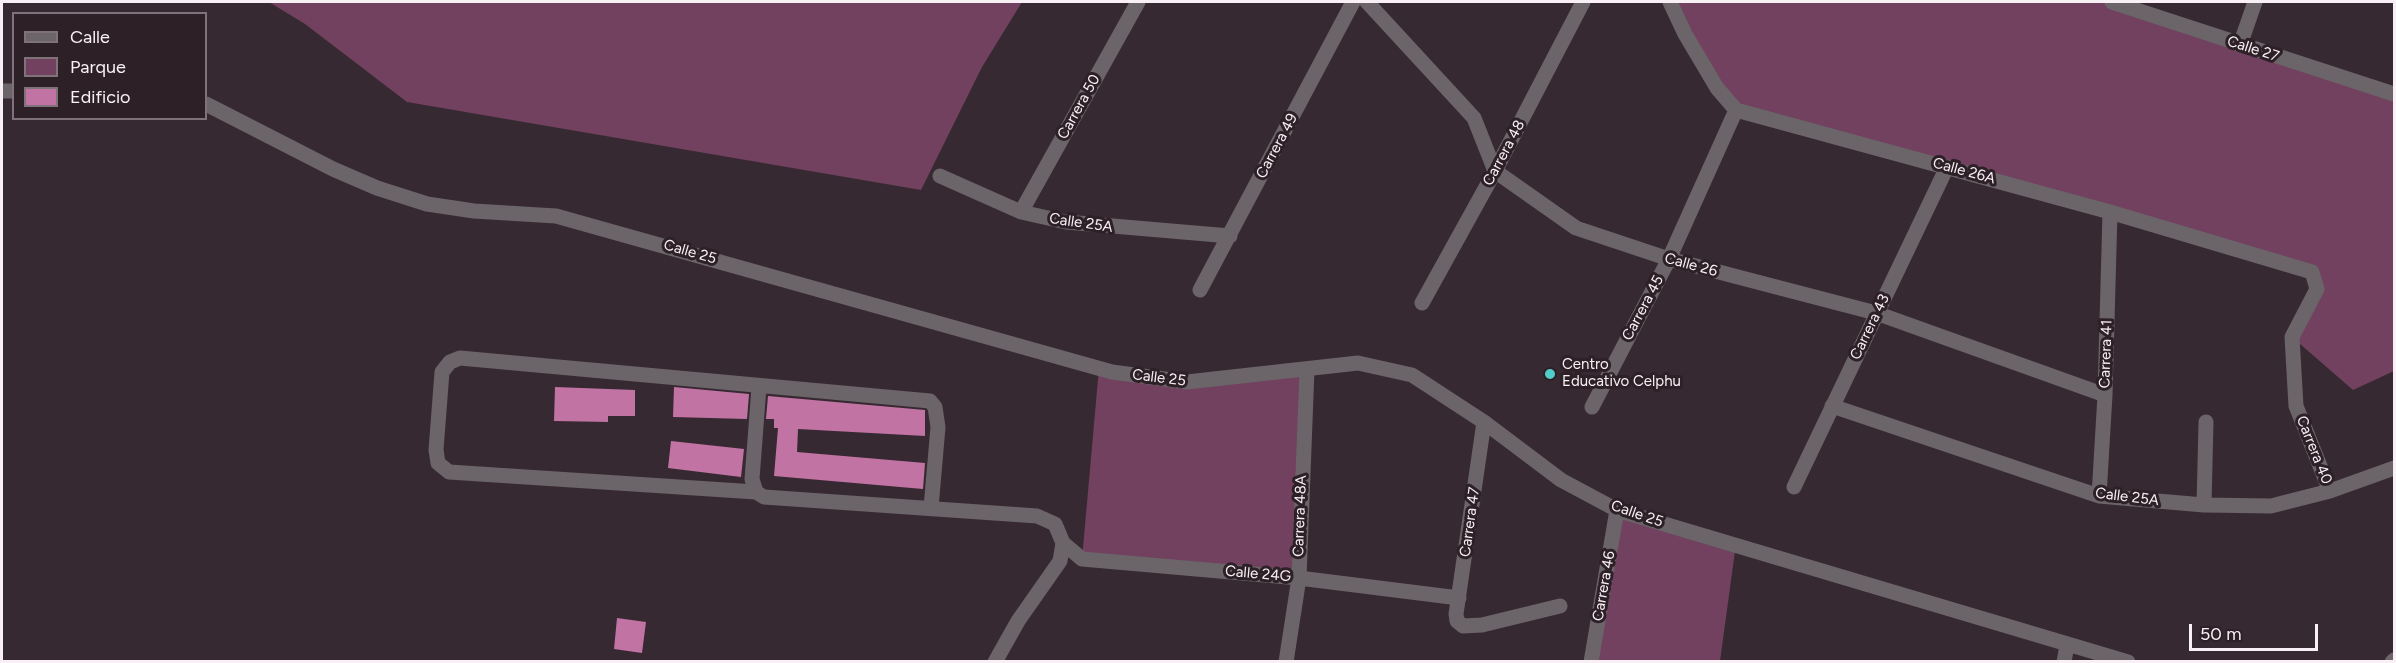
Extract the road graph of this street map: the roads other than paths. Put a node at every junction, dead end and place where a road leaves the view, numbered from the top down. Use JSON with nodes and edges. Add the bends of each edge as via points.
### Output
{"nodes":[{"id":1,"x":1138,"y":2,"type":"edge"},
{"id":2,"x":1353,"y":2,"type":"edge"},
{"id":3,"x":1367,"y":2,"type":"edge"},
{"id":4,"x":1583,"y":2,"type":"edge"},
{"id":5,"x":1670,"y":2,"type":"edge"},
{"id":6,"x":2112,"y":2,"type":"edge"},
{"id":7,"x":2255,"y":2,"type":"edge"},
{"id":8,"x":2240,"y":45,"type":"junction"},
{"id":9,"x":2394,"y":94,"type":"edge"},
{"id":10,"x":207,"y":105,"type":"edge"},
{"id":11,"x":1736,"y":110,"type":"junction"},
{"id":12,"x":1947,"y":167,"type":"junction"},
{"id":13,"x":1495,"y":171,"type":"junction"},
{"id":14,"x":940,"y":176,"type":"dead end"},
{"id":15,"x":1021,"y":212,"type":"junction"},
{"id":16,"x":2110,"y":212,"type":"junction"},
{"id":17,"x":1230,"y":236,"type":"junction"},
{"id":18,"x":1669,"y":259,"type":"junction"},
{"id":19,"x":2312,"y":272,"type":"joint"},
{"id":20,"x":1200,"y":290,"type":"dead end"},
{"id":21,"x":1422,"y":303,"type":"dead end"},
{"id":22,"x":1876,"y":313,"type":"junction"},
{"id":23,"x":1307,"y":370,"type":"junction"},
{"id":24,"x":759,"y":387,"type":"junction"},
{"id":25,"x":2105,"y":395,"type":"junction"},
{"id":26,"x":1832,"y":406,"type":"junction"},
{"id":27,"x":1592,"y":407,"type":"dead end"},
{"id":28,"x":1484,"y":422,"type":"junction"},
{"id":29,"x":2206,"y":422,"type":"dead end"},
{"id":30,"x":2394,"y":468,"type":"edge"},
{"id":31,"x":1794,"y":487,"type":"dead end"},
{"id":32,"x":2330,"y":490,"type":"junction"},
{"id":33,"x":756,"y":492,"type":"junction"},
{"id":34,"x":2099,"y":496,"type":"junction"},
{"id":35,"x":2204,"y":505,"type":"junction"},
{"id":36,"x":931,"y":508,"type":"junction"},
{"id":37,"x":1617,"y":510,"type":"junction"},
{"id":38,"x":1063,"y":543,"type":"junction"},
{"id":39,"x":1299,"y":578,"type":"junction"},
{"id":40,"x":1459,"y":598,"type":"junction"},
{"id":41,"x":1560,"y":606,"type":"dead end"},
{"id":42,"x":2067,"y":645,"type":"junction"},
{"id":43,"x":995,"y":662,"type":"edge"},
{"id":44,"x":1286,"y":662,"type":"edge"},
{"id":45,"x":1591,"y":662,"type":"edge"},
{"id":46,"x":2064,"y":662,"type":"edge"},
{"id":47,"x":2128,"y":662,"type":"edge"}],
"edges":[{"from":1,"to":15,"type":"street","name":"Carrera 50"},
{"from":2,"to":17,"type":"street","name":"Carrera 49"},
{"from":3,"to":13,"type":"street","via":[[1474,118]]},
{"from":4,"to":13,"type":"street","name":"Carrera 48"},
{"from":5,"to":11,"type":"street","via":[[1717,88]]},
{"from":6,"to":8,"type":"street","name":"Calle 27"},
{"from":7,"to":8,"type":"street"},
{"from":8,"to":9,"type":"street","name":"Calle 27"},
{"from":10,"to":23,"type":"street","name":"Calle 25","via":[[333,169],[427,204],[556,216],[1112,372],[1187,382]]},
{"from":11,"to":12,"type":"street","name":"Calle 26A"},
{"from":11,"to":18,"type":"street","name":"Carrera 45"},
{"from":12,"to":16,"type":"street","name":"Calle 26A"},
{"from":12,"to":22,"type":"street","name":"Carrera 43"},
{"from":13,"to":18,"type":"street","name":"Calle 26","via":[[1576,228]]},
{"from":13,"to":21,"type":"street","name":"Carrera 48"},
{"from":14,"to":15,"type":"street","name":"Calle 25A"},
{"from":15,"to":17,"type":"street","name":"Calle 25A","via":[[1066,222]]},
{"from":16,"to":19,"type":"street","name":"Calle 26A"},
{"from":16,"to":25,"type":"street","name":"Carrera 41"},
{"from":17,"to":20,"type":"street","name":"Carrera 49"},
{"from":18,"to":22,"type":"street","name":"Calle 26"},
{"from":18,"to":27,"type":"street","name":"Carrera 45"},
{"from":19,"to":32,"type":"street","name":"Carrera 40","via":[[2317,289],[2292,337],[2296,406]]},
{"from":22,"to":25,"type":"street","name":"Calle 26"},
{"from":22,"to":26,"type":"street","name":"Carrera 43"},
{"from":23,"to":28,"type":"street","name":"Calle 25","via":[[1358,363],[1413,375]]},
{"from":23,"to":39,"type":"street","name":"Carrera 48A"},
{"from":24,"to":33,"type":"street","via":[[752,458]]},
{"from":24,"to":33,"type":"street","via":[[460,358],[442,372],[435,450],[438,463],[449,472]]},
{"from":24,"to":36,"type":"street","via":[[930,401],[935,407],[938,427]]},
{"from":25,"to":34,"type":"street","name":"Carrera 41"},
{"from":26,"to":31,"type":"street","name":"Carrera 43"},
{"from":26,"to":34,"type":"street","name":"Calle 25A"},
{"from":28,"to":37,"type":"street","name":"Calle 25","via":[[1561,480]]},
{"from":28,"to":40,"type":"street","name":"Carrera 47"},
{"from":29,"to":35,"type":"street"},
{"from":30,"to":32,"type":"street","name":"Calle 25A"},
{"from":32,"to":35,"type":"street","name":"Calle 25A","via":[[2271,506]]},
{"from":33,"to":36,"type":"street","via":[[764,497]]},
{"from":34,"to":35,"type":"street","name":"Calle 25A"},
{"from":36,"to":38,"type":"street","via":[[1037,516],[1055,524]]},
{"from":37,"to":42,"type":"street","name":"Calle 25"},
{"from":37,"to":45,"type":"street","name":"Carrera 46"},
{"from":38,"to":39,"type":"street","name":"Calle 24G","via":[[1083,559]]},
{"from":38,"to":43,"type":"street","via":[[1060,561]]},
{"from":39,"to":40,"type":"street","name":"Calle 24G"},
{"from":39,"to":44,"type":"street","name":"Carrera 48A"},
{"from":40,"to":41,"type":"street","name":"Carrera 47","via":[[1456,614],[1463,626]]},
{"from":42,"to":46,"type":"street"},
{"from":42,"to":47,"type":"street","name":"Calle 25"}]}
